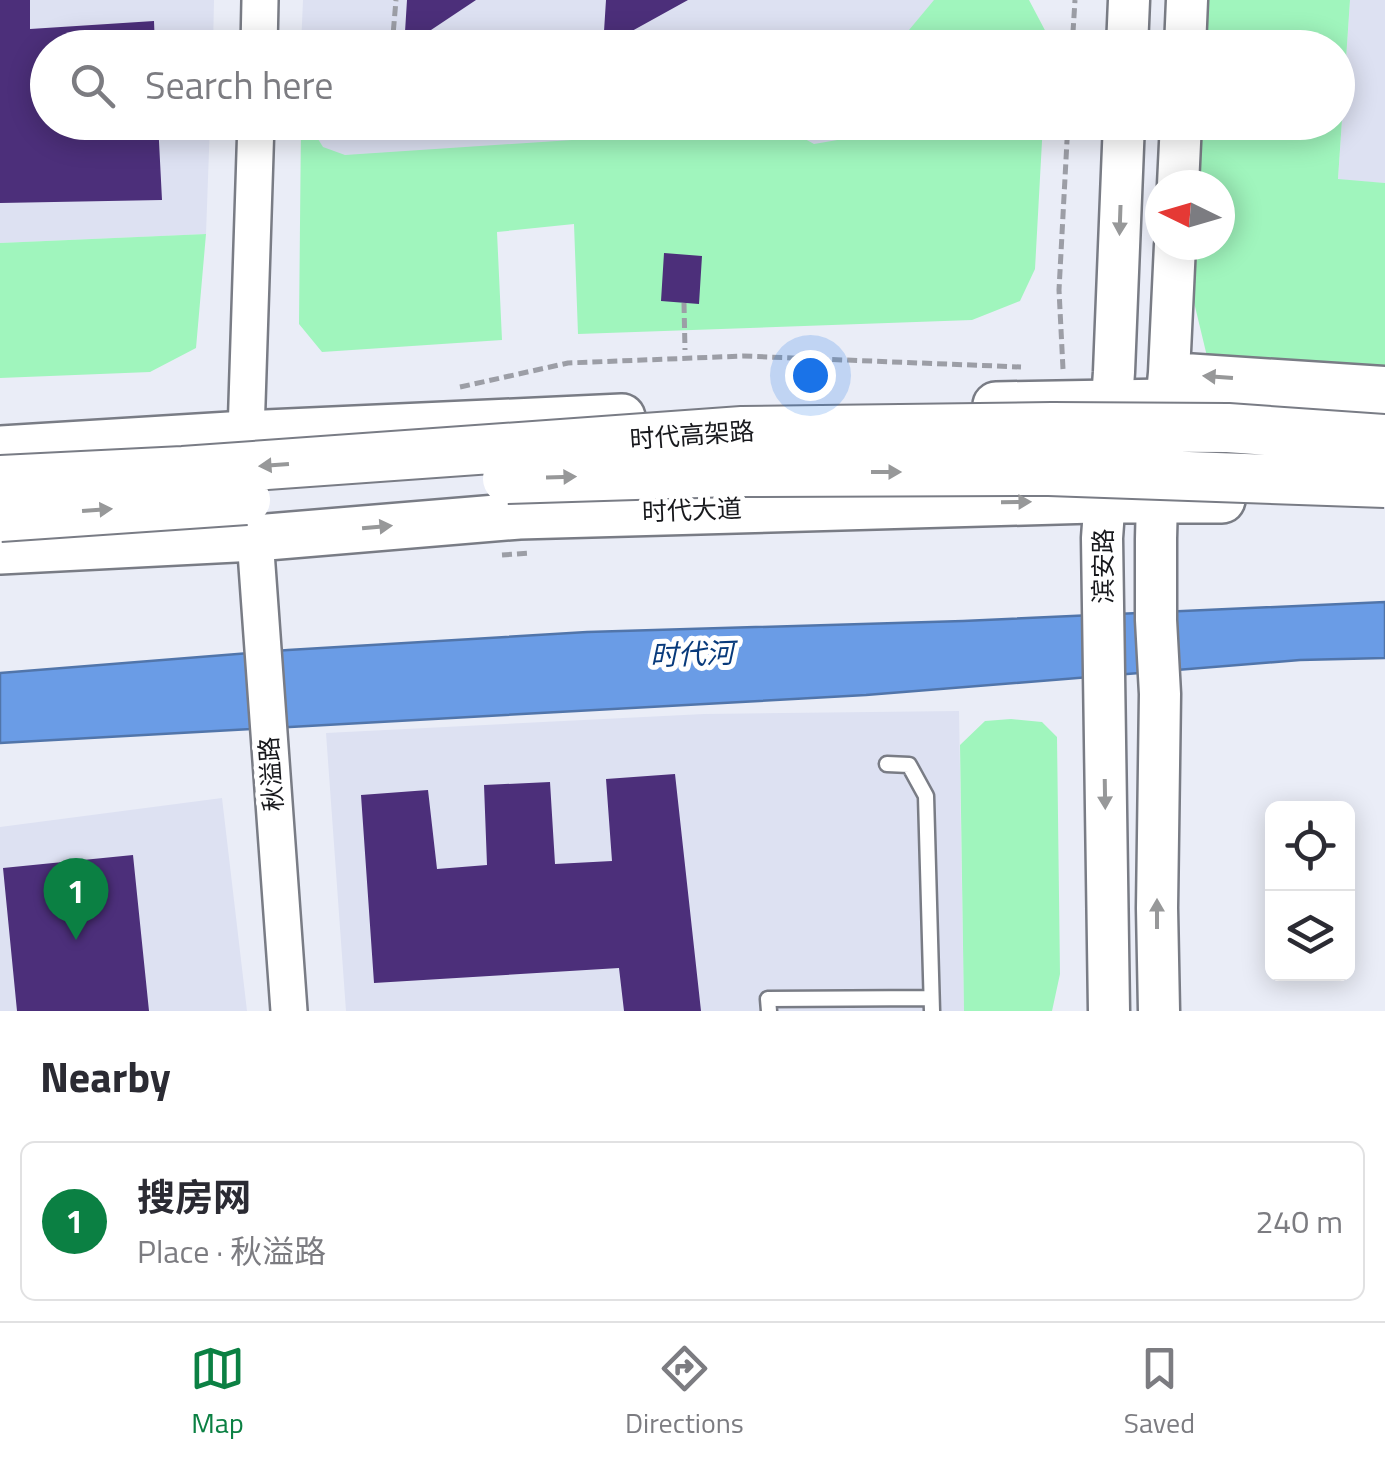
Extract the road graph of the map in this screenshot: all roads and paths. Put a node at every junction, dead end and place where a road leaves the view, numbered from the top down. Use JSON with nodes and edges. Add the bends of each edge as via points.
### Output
{"nodes":[{"id":1,"x":260,"y":0,"type":"edge"},
{"id":2,"x":396,"y":0,"type":"edge"},
{"id":3,"x":1075,"y":0,"type":"edge"},
{"id":4,"x":1129,"y":0,"type":"edge"},
{"id":5,"x":1187,"y":0,"type":"edge"},
{"id":6,"x":259,"y":30,"type":"edge"},
{"id":7,"x":393,"y":30,"type":"edge"},
{"id":8,"x":1073,"y":30,"type":"edge"},
{"id":9,"x":1128,"y":30,"type":"edge"},
{"id":10,"x":1186,"y":30,"type":"edge"},
{"id":11,"x":255,"y":140,"type":"edge"},
{"id":12,"x":1067,"y":140,"type":"edge"},
{"id":13,"x":1123,"y":140,"type":"edge"},
{"id":14,"x":1180,"y":140,"type":"edge"},
{"id":15,"x":1179,"y":170,"type":"edge"},
{"id":16,"x":1174,"y":260,"type":"edge"},
{"id":17,"x":684,"y":303,"type":"dead end"},
{"id":18,"x":685,"y":350,"type":"dead end"},
{"id":19,"x":1025,"y":368,"type":"dead end"},
{"id":20,"x":1113,"y":387,"type":"junction"},
{"id":21,"x":457,"y":388,"type":"dead end"},
{"id":22,"x":1167,"y":388,"type":"junction"},
{"id":23,"x":1385,"y":388,"type":"edge"},
{"id":24,"x":1385,"y":413,"type":"edge"},
{"id":25,"x":246,"y":434,"type":"junction"},
{"id":26,"x":1385,"y":439,"type":"edge"},
{"id":27,"x":0,"y":449,"type":"edge"},
{"id":28,"x":0,"y":480,"type":"edge"},
{"id":29,"x":1385,"y":483,"type":"edge"},
{"id":30,"x":1157,"y":499,"type":"junction"},
{"id":31,"x":1105,"y":500,"type":"junction"},
{"id":32,"x":1385,"y":503,"type":"edge"},
{"id":33,"x":0,"y":517,"type":"edge"},
{"id":34,"x":255,"y":538,"type":"junction"},
{"id":35,"x":0,"y":550,"type":"edge"},
{"id":36,"x":887,"y":764,"type":"dead end"},
{"id":37,"x":931,"y":1004,"type":"edge"},
{"id":38,"x":289,"y":1011,"type":"edge"},
{"id":39,"x":768,"y":1011,"type":"edge"},
{"id":40,"x":1110,"y":1011,"type":"edge"},
{"id":41,"x":1158,"y":1011,"type":"edge"}],
"edges":[{"from":1,"to":6,"type":"street"},
{"from":2,"to":7,"type":"path"},
{"from":3,"to":8,"type":"path"},
{"from":4,"to":9,"type":"main road"},
{"from":5,"to":10,"type":"main road"},
{"from":11,"to":25,"type":"street"},
{"from":12,"to":20,"type":"path","via":[[1058,290],[1062,369]]},
{"from":13,"to":20,"type":"main road","name":"滨安路","one_way":true},
{"from":14,"to":15,"type":"main road"},
{"from":16,"to":22,"type":"main road"},
{"from":17,"to":18,"type":"path"},
{"from":19,"to":21,"type":"path","via":[[742,356],[568,362]]},
{"from":20,"to":22,"type":"main road"},
{"from":20,"to":25,"type":"main road"},
{"from":20,"to":31,"type":"main road","name":"滨安路"},
{"from":23,"to":22,"type":"main road","one_way":true},
{"from":22,"to":24,"type":"main road"},
{"from":22,"to":30,"type":"main road"},
{"from":25,"to":27,"type":"main road"},
{"from":26,"to":28,"type":"highway","name":"时代高架路","one_way":true,"bridge":true,"via":[[1228,428],[742,430]]},
{"from":33,"to":29,"type":"highway","name":"时代高架路","one_way":true,"bridge":true,"via":[[502,479],[731,472],[1050,471]]},
{"from":30,"to":31,"type":"main road","name":"时代大道"},
{"from":30,"to":32,"type":"main road","name":"时代大道"},
{"from":41,"to":30,"type":"main road","one_way":true},
{"from":34,"to":31,"type":"main road","name":"时代大道","one_way":true,"via":[[519,516]]},
{"from":31,"to":40,"type":"main road","name":"滨安路","one_way":true},
{"from":34,"to":35,"type":"main road","name":"时代大道"},
{"from":34,"to":38,"type":"street","name":"秋溢路"},
{"from":36,"to":37,"type":"lane","via":[[909,765],[926,796]]},
{"from":37,"to":39,"type":"lane","via":[[768,999]]}]}
